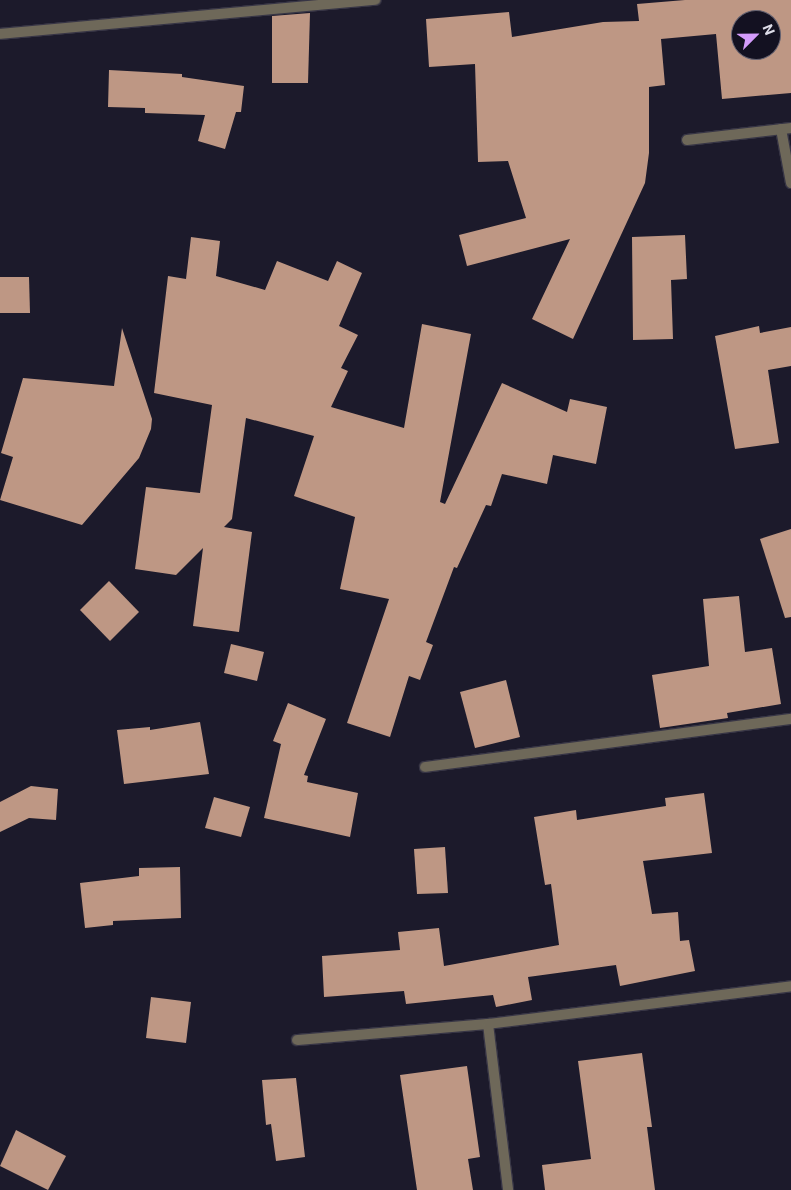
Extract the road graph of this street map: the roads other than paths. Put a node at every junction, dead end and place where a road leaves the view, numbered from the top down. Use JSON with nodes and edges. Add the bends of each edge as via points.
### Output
{"nodes":[{"id":1,"x":375,"y":0,"type":"edge"},
{"id":2,"x":0,"y":34,"type":"edge"},
{"id":3,"x":786,"y":129,"type":"edge"},
{"id":4,"x":686,"y":140,"type":"dead end"},
{"id":5,"x":791,"y":183,"type":"edge"},
{"id":6,"x":791,"y":718,"type":"edge"},
{"id":7,"x":425,"y":768,"type":"dead end"},
{"id":8,"x":791,"y":986,"type":"edge"},
{"id":9,"x":488,"y":1024,"type":"junction"},
{"id":10,"x":297,"y":1040,"type":"dead end"},
{"id":11,"x":508,"y":1190,"type":"edge"}],
"edges":[{"from":1,"to":2,"type":"street"},
{"from":3,"to":4,"type":"street"},
{"from":3,"to":5,"type":"street"},
{"from":6,"to":7,"type":"street"},
{"from":8,"to":9,"type":"street"},
{"from":9,"to":10,"type":"street"},
{"from":9,"to":11,"type":"street"}]}
